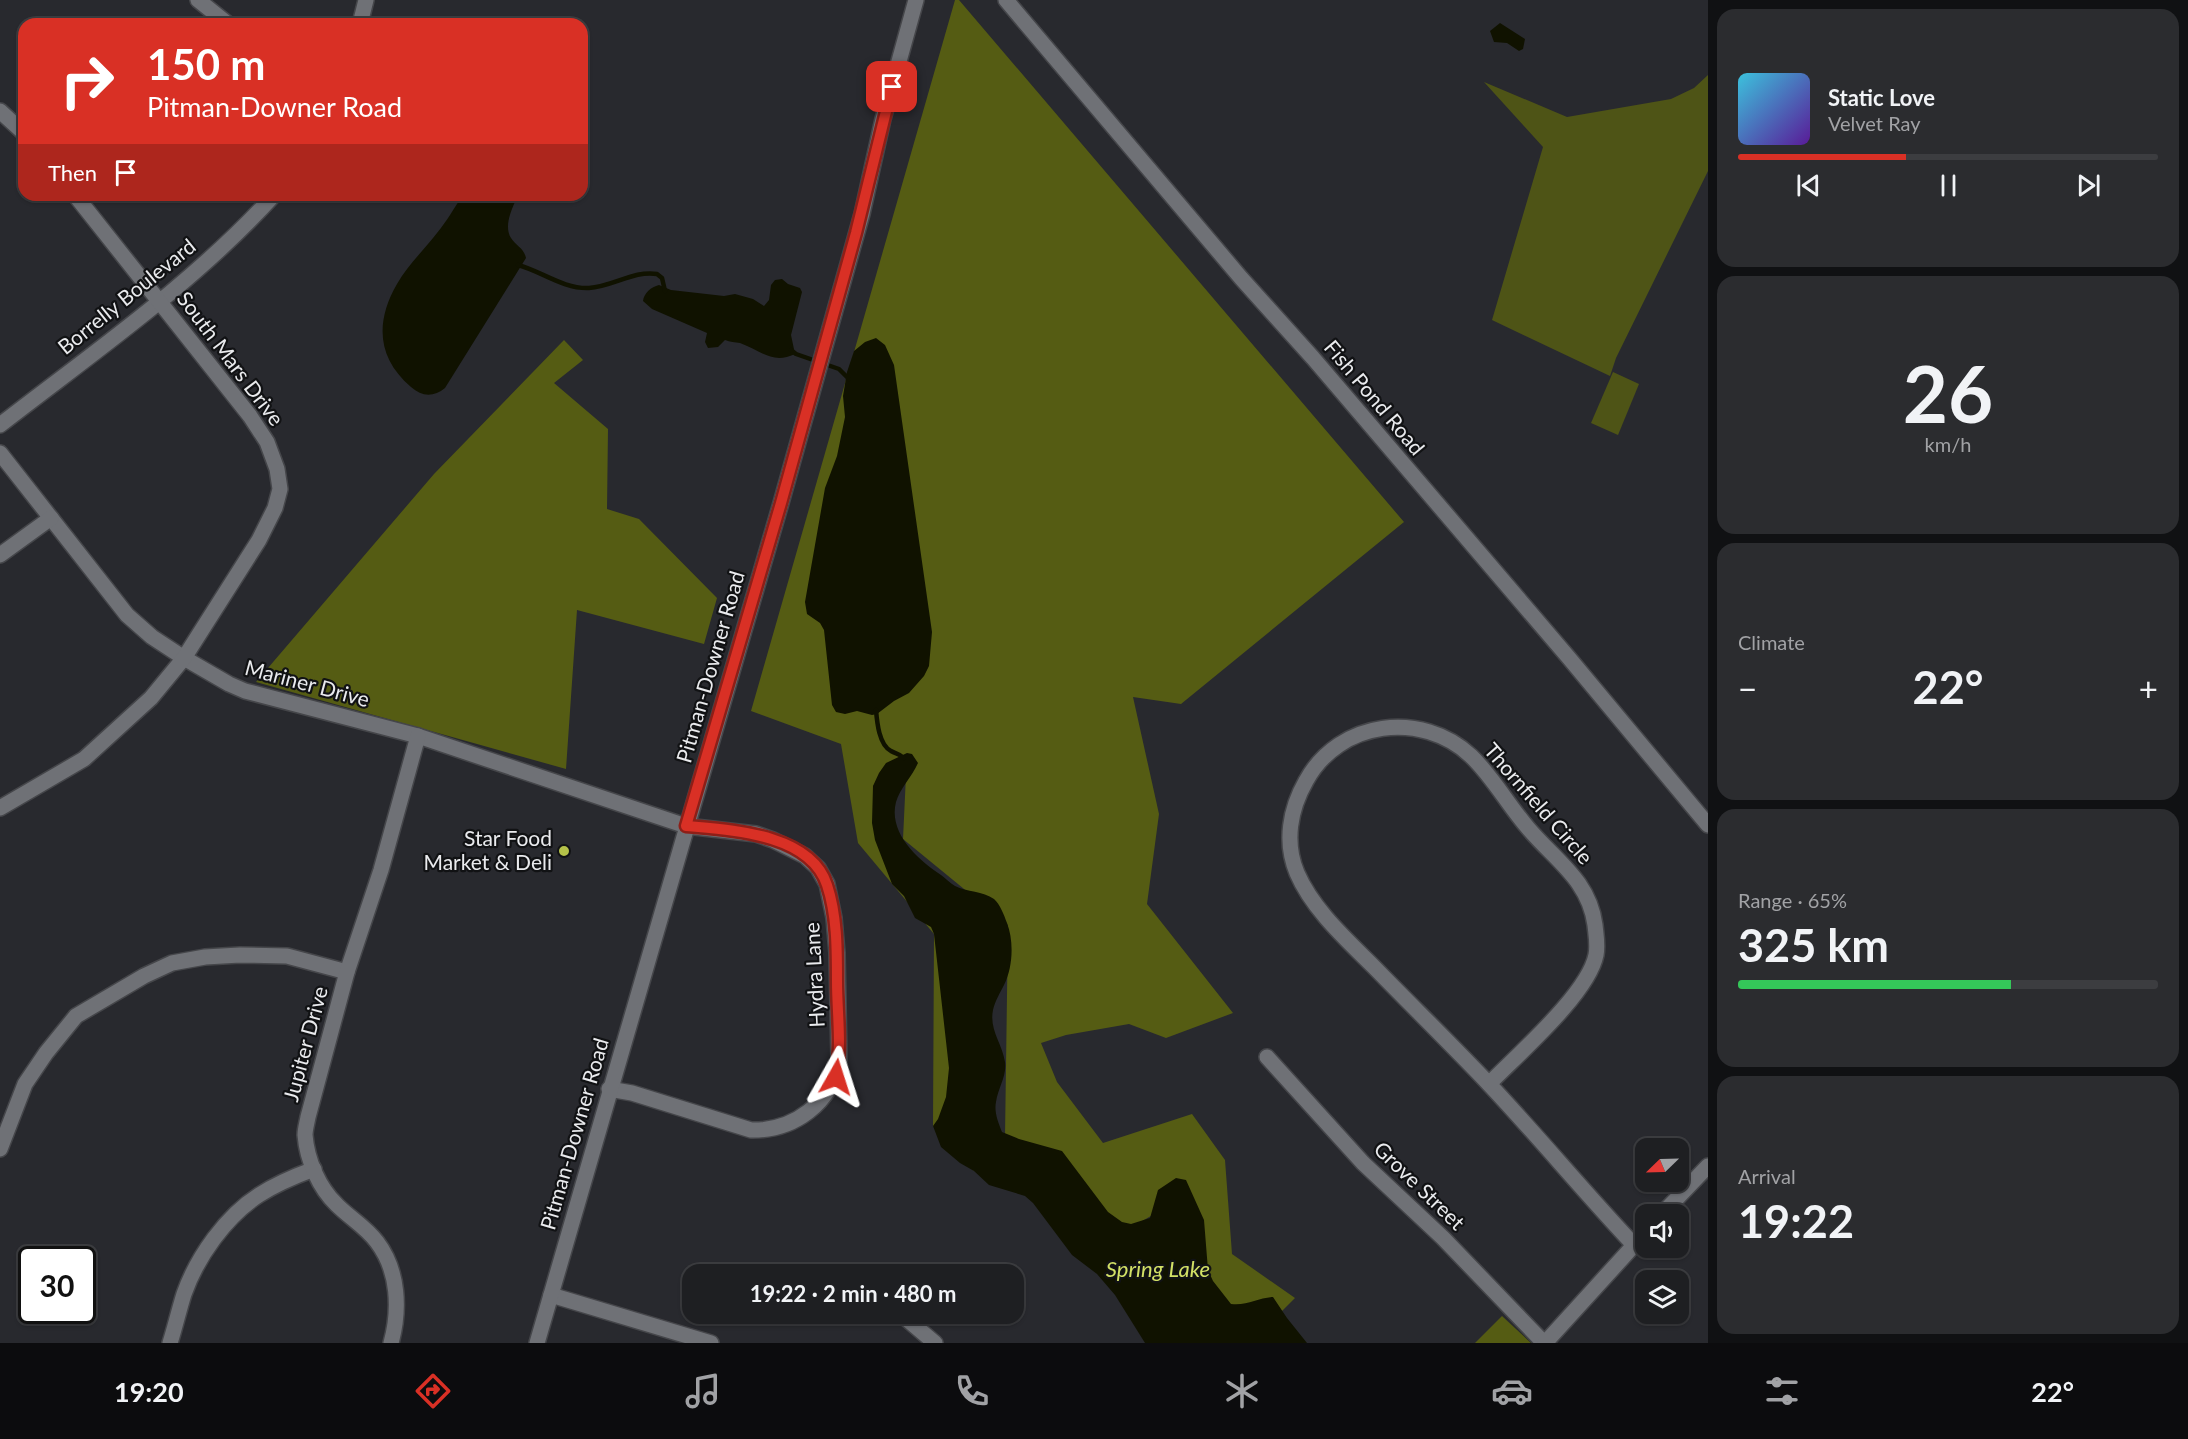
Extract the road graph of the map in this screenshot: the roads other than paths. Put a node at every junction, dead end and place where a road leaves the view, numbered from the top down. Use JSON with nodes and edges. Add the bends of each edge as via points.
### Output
{"nodes":[{"id":1,"x":198,"y":0,"type":"edge"},
{"id":2,"x":366,"y":0,"type":"edge"},
{"id":3,"x":1006,"y":0,"type":"edge"},
{"id":4,"x":917,"y":1,"type":"edge"},
{"id":5,"x":220,"y":18,"type":"edge"},
{"id":6,"x":362,"y":18,"type":"edge"},
{"id":7,"x":0,"y":111,"type":"edge"},
{"id":8,"x":18,"y":128,"type":"edge"},
{"id":9,"x":80,"y":201,"type":"edge"},
{"id":10,"x":268,"y":201,"type":"edge"},
{"id":11,"x":159,"y":301,"type":"junction"},
{"id":12,"x":0,"y":425,"type":"edge"},
{"id":13,"x":0,"y":453,"type":"edge"},
{"id":14,"x":51,"y":518,"type":"junction"},
{"id":15,"x":0,"y":555,"type":"edge"},
{"id":16,"x":184,"y":658,"type":"junction"},
{"id":17,"x":418,"y":736,"type":"junction"},
{"id":18,"x":0,"y":808,"type":"edge"},
{"id":19,"x":1708,"y":825,"type":"edge"},
{"id":20,"x":686,"y":826,"type":"junction"},
{"id":21,"x":347,"y":972,"type":"junction"},
{"id":22,"x":1267,"y":1057,"type":"dead end"},
{"id":23,"x":1489,"y":1084,"type":"junction"},
{"id":24,"x":609,"y":1089,"type":"junction"},
{"id":25,"x":0,"y":1149,"type":"edge"},
{"id":26,"x":1708,"y":1166,"type":"edge"},
{"id":27,"x":314,"y":1169,"type":"junction"},
{"id":28,"x":1672,"y":1204,"type":"edge"},
{"id":29,"x":1634,"y":1245,"type":"joint"},
{"id":30,"x":551,"y":1295,"type":"junction"},
{"id":31,"x":912,"y":1324,"type":"edge"},
{"id":32,"x":669,"y":1337,"type":"edge"},
{"id":33,"x":170,"y":1343,"type":"edge"},
{"id":34,"x":391,"y":1343,"type":"edge"},
{"id":35,"x":537,"y":1343,"type":"edge"},
{"id":36,"x":711,"y":1343,"type":"edge"},
{"id":37,"x":934,"y":1343,"type":"edge"},
{"id":38,"x":1545,"y":1343,"type":"edge"}],
"edges":[{"from":1,"to":5,"type":"street"},
{"from":2,"to":6,"type":"street"},
{"from":3,"to":19,"type":"street","name":"Fish Pond Road"},
{"from":4,"to":20,"type":"street","name":"Pitman-Downer Road","via":[[883,119],[862,213]]},
{"from":7,"to":8,"type":"street"},
{"from":9,"to":11,"type":"street","name":"South Mars Drive"},
{"from":10,"to":11,"type":"street","name":"Borrelly Boulevard","via":[[238,234]]},
{"from":11,"to":12,"type":"street","name":"Borrelly Boulevard"},
{"from":11,"to":16,"type":"street","name":"South Mars Drive","via":[[267,442],[280,489],[259,540]]},
{"from":13,"to":14,"type":"street","name":"Mariner Drive"},
{"from":14,"to":15,"type":"street"},
{"from":14,"to":16,"type":"street","name":"Mariner Drive","via":[[128,615]]},
{"from":16,"to":17,"type":"street","name":"Mariner Drive","via":[[245,691]]},
{"from":16,"to":18,"type":"street","name":"South Mars Drive","via":[[151,698],[84,759]]},
{"from":17,"to":20,"type":"street","name":"Mariner Drive"},
{"from":17,"to":21,"type":"street","name":"Jupiter Drive","via":[[381,870]]},
{"from":20,"to":24,"type":"street","name":"Pitman-Downer Road"},
{"from":20,"to":24,"type":"street","name":"Hydra Lane","via":[[765,837],[797,851],[818,868],[827,884],[836,936],[836,1077],[801,1118],[768,1130],[751,1130]]},
{"from":21,"to":25,"type":"street","via":[[287,956],[240,955],[172,963],[144,976],[76,1016],[25,1084]]},
{"from":21,"to":27,"type":"street","name":"Jupiter Drive","via":[[308,1117],[305,1135]]},
{"from":22,"to":38,"type":"street","name":"Grove Street","via":[[1363,1163]]},
{"from":23,"to":23,"type":"street","name":"Thornfield Circle","via":[[1357,950],[1312,899],[1298,874],[1290,829],[1300,791],[1320,760],[1361,733],[1408,727],[1457,744],[1482,768],[1529,830],[1576,879],[1590,901],[1597,943],[1583,984]]},
{"from":23,"to":29,"type":"street","name":"Thornfield Circle"},
{"from":24,"to":30,"type":"street","name":"Pitman-Downer Road"},
{"from":26,"to":28,"type":"street"},
{"from":27,"to":33,"type":"street","via":[[257,1196],[220,1233],[191,1278]]},
{"from":27,"to":34,"type":"street","name":"Jupiter Drive","via":[[336,1204],[368,1231],[385,1256],[398,1309]]},
{"from":29,"to":38,"type":"street"},
{"from":30,"to":32,"type":"street"},
{"from":30,"to":35,"type":"street","name":"Pitman-Downer Road"},
{"from":31,"to":37,"type":"street"},
{"from":32,"to":36,"type":"street"}]}
